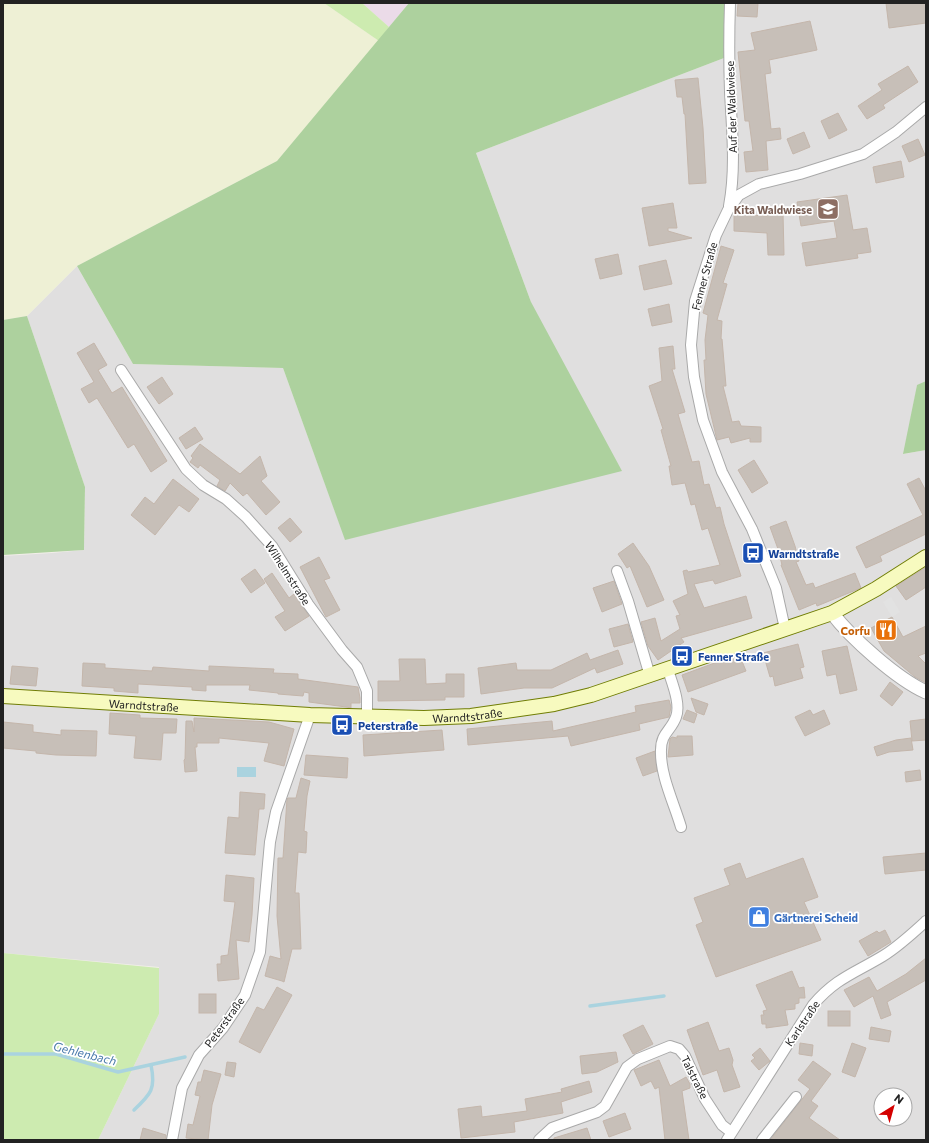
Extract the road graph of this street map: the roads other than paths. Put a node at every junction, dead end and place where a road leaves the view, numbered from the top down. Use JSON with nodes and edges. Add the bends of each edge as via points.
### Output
{"nodes":[{"id":1,"x":730,"y":3,"type":"edge"},
{"id":2,"x":926,"y":107,"type":"edge"},
{"id":3,"x":728,"y":210,"type":"junction"},
{"id":4,"x":121,"y":370,"type":"dead end"},
{"id":5,"x":926,"y":557,"type":"edge"},
{"id":6,"x":617,"y":571,"type":"dead end"},
{"id":7,"x":832,"y":613,"type":"junction"},
{"id":8,"x":785,"y":629,"type":"junction"},
{"id":9,"x":668,"y":670,"type":"junction"},
{"id":10,"x":650,"y":676,"type":"junction"},
{"id":11,"x":926,"y":692,"type":"edge"},
{"id":12,"x":3,"y":696,"type":"edge"},
{"id":13,"x":310,"y":715,"type":"junction"},
{"id":14,"x":367,"y":717,"type":"junction"},
{"id":15,"x":681,"y":827,"type":"dead end"},
{"id":16,"x":926,"y":921,"type":"edge"},
{"id":17,"x":796,"y":1097,"type":"dead end"},
{"id":18,"x":729,"y":1136,"type":"edge"},
{"id":19,"x":172,"y":1140,"type":"edge"},
{"id":20,"x":539,"y":1140,"type":"edge"},
{"id":21,"x":762,"y":1140,"type":"edge"}],
"edges":[{"from":1,"to":3,"type":"street","name":"Auf der Waldwiese","via":[[733,173]]},
{"from":2,"to":3,"type":"street","name":"Fenner Straße","via":[[864,154],[759,184],[739,195]]},
{"from":3,"to":8,"type":"street","name":"Fenner Straße","via":[[716,235],[695,301],[691,345],[694,377],[706,428],[722,472],[752,529],[776,588]]},
{"from":4,"to":14,"type":"street","name":"Wilhelmstraße","via":[[186,469],[203,485],[226,499],[246,516],[272,546],[308,604],[357,667],[367,691]]},
{"from":5,"to":7,"type":"main road","name":"Warndtstraße"},
{"from":6,"to":10,"type":"street"},
{"from":7,"to":8,"type":"main road","name":"Warndtstraße"},
{"from":7,"to":11,"type":"street","via":[[846,631],[896,673]]},
{"from":8,"to":9,"type":"main road","name":"Warndtstraße"},
{"from":9,"to":10,"type":"main road","name":"Warndtstraße"},
{"from":9,"to":15,"type":"street","via":[[677,707],[676,716],[662,737],[662,766]]},
{"from":10,"to":14,"type":"main road","name":"Warndtstraße","via":[[591,695],[514,710],[470,716]]},
{"from":12,"to":13,"type":"main road","name":"Warndtstraße"},
{"from":13,"to":14,"type":"main road","name":"Warndtstraße"},
{"from":13,"to":19,"type":"street","name":"Peterstraße","via":[[276,812],[270,842],[260,952],[245,995],[223,1028],[199,1055],[182,1088]]},
{"from":16,"to":18,"type":"street","name":"Karlstraße","via":[[884,955],[835,982],[824,992],[813,1005]]},
{"from":17,"to":21,"type":"street"},
{"from":18,"to":20,"type":"street","name":"Talstraße","via":[[706,1099],[685,1056],[679,1049],[670,1046],[638,1059],[627,1068],[605,1106],[588,1116],[552,1128]]}]}
